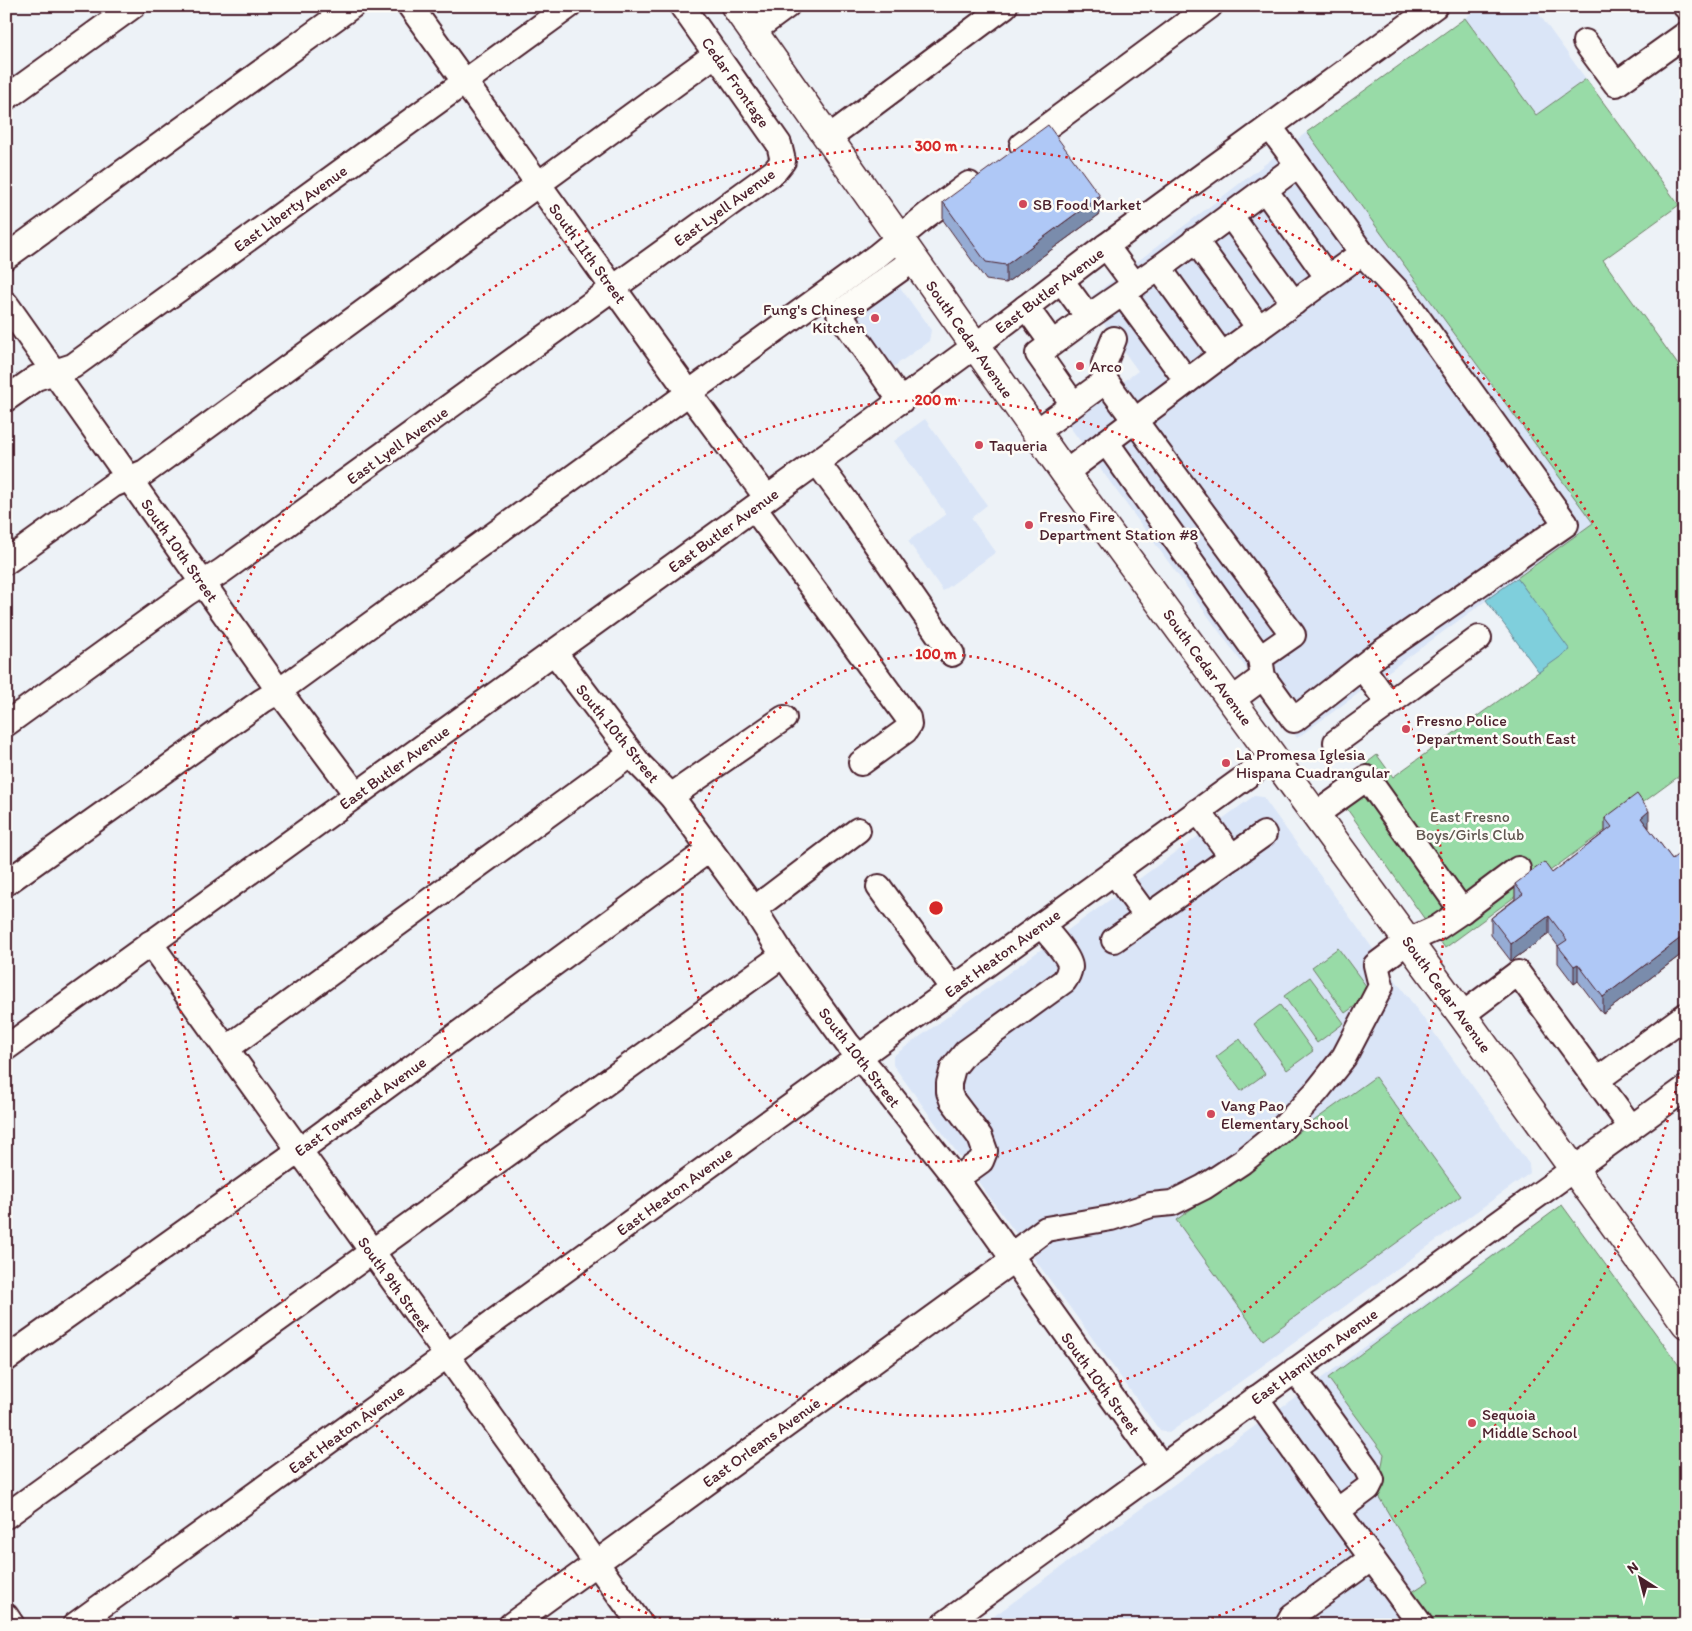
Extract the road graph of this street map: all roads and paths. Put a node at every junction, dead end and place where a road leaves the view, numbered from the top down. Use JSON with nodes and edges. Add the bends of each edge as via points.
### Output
{"nodes":[{"id":1,"x":133,"y":6,"type":"edge"},
{"id":2,"x":352,"y":6,"type":"edge"},
{"id":3,"x":410,"y":6,"type":"edge"},
{"id":4,"x":569,"y":6,"type":"edge"},
{"id":5,"x":682,"y":6,"type":"edge"},
{"id":6,"x":736,"y":6,"type":"edge"},
{"id":7,"x":787,"y":6,"type":"edge"},
{"id":8,"x":1005,"y":6,"type":"edge"},
{"id":9,"x":1210,"y":6,"type":"edge"},
{"id":10,"x":1435,"y":6,"type":"edge"},
{"id":11,"x":753,"y":31,"type":"junction"},
{"id":12,"x":1686,"y":34,"type":"edge"},
{"id":13,"x":1586,"y":42,"type":"dead end"},
{"id":14,"x":716,"y":54,"type":"junction"},
{"id":15,"x":465,"y":82,"type":"junction"},
{"id":16,"x":6,"y":98,"type":"edge"},
{"id":17,"x":1270,"y":127,"type":"junction"},
{"id":18,"x":828,"y":138,"type":"junction"},
{"id":19,"x":784,"y":161,"type":"joint"},
{"id":20,"x":1298,"y":165,"type":"junction"},
{"id":21,"x":539,"y":185,"type":"junction"},
{"id":22,"x":1266,"y":190,"type":"junction"},
{"id":23,"x":1230,"y":215,"type":"junction"},
{"id":24,"x":1195,"y":240,"type":"junction"},
{"id":25,"x":1106,"y":246,"type":"junction"},
{"id":26,"x":906,"y":249,"type":"junction"},
{"id":27,"x":1362,"y":253,"type":"junction"},
{"id":28,"x":6,"y":257,"type":"edge"},
{"id":29,"x":1159,"y":268,"type":"junction"},
{"id":30,"x":1328,"y":278,"type":"junction"},
{"id":31,"x":1061,"y":280,"type":"junction"},
{"id":32,"x":613,"y":288,"type":"junction"},
{"id":33,"x":1129,"y":290,"type":"junction"},
{"id":34,"x":1294,"y":302,"type":"junction"},
{"id":35,"x":6,"y":304,"type":"edge"},
{"id":36,"x":1026,"y":307,"type":"junction"},
{"id":37,"x":1088,"y":317,"type":"junction"},
{"id":38,"x":1259,"y":328,"type":"junction"},
{"id":39,"x":1114,"y":339,"type":"dead end"},
{"id":40,"x":1052,"y":343,"type":"junction"},
{"id":41,"x":975,"y":346,"type":"junction"},
{"id":42,"x":1222,"y":354,"type":"junction"},
{"id":43,"x":54,"y":373,"type":"junction"},
{"id":44,"x":1105,"y":380,"type":"junction"},
{"id":45,"x":1187,"y":381,"type":"junction"},
{"id":46,"x":689,"y":393,"type":"junction"},
{"id":47,"x":6,"y":400,"type":"edge"},
{"id":48,"x":901,"y":401,"type":"junction"},
{"id":49,"x":1073,"y":404,"type":"junction"},
{"id":50,"x":1135,"y":420,"type":"junction"},
{"id":51,"x":1036,"y":432,"type":"junction"},
{"id":52,"x":1106,"y":442,"type":"junction"},
{"id":53,"x":817,"y":462,"type":"junction"},
{"id":54,"x":1065,"y":473,"type":"junction"},
{"id":55,"x":130,"y":479,"type":"junction"},
{"id":56,"x":761,"y":503,"type":"junction"},
{"id":57,"x":6,"y":562,"type":"edge"},
{"id":58,"x":203,"y":583,"type":"junction"},
{"id":59,"x":1479,"y":638,"type":"dead end"},
{"id":60,"x":554,"y":652,"type":"junction"},
{"id":61,"x":952,"y":654,"type":"dead end"},
{"id":62,"x":1262,"y":667,"type":"junction"},
{"id":63,"x":1362,"y":667,"type":"junction"},
{"id":64,"x":279,"y":691,"type":"junction"},
{"id":65,"x":1232,"y":700,"type":"junction"},
{"id":66,"x":1388,"y":703,"type":"junction"},
{"id":67,"x":784,"y":718,"type":"dead end"},
{"id":68,"x":6,"y":724,"type":"edge"},
{"id":69,"x":1336,"y":742,"type":"dead end"},
{"id":70,"x":631,"y":754,"type":"junction"},
{"id":71,"x":1273,"y":757,"type":"junction"},
{"id":72,"x":861,"y":763,"type":"dead end"},
{"id":73,"x":356,"y":794,"type":"junction"},
{"id":74,"x":671,"y":796,"type":"junction"},
{"id":75,"x":1198,"y":811,"type":"junction"},
{"id":76,"x":1315,"y":815,"type":"junction"},
{"id":77,"x":858,"y":830,"type":"dead end"},
{"id":78,"x":1264,"y":834,"type":"dead end"},
{"id":79,"x":710,"y":849,"type":"junction"},
{"id":80,"x":1232,"y":856,"type":"junction"},
{"id":81,"x":1518,"y":869,"type":"dead end"},
{"id":82,"x":1114,"y":872,"type":"junction"},
{"id":83,"x":6,"y":883,"type":"edge"},
{"id":84,"x":879,"y":887,"type":"dead end"},
{"id":85,"x":754,"y":909,"type":"junction"},
{"id":86,"x":1462,"y":911,"type":"junction"},
{"id":87,"x":1147,"y":917,"type":"junction"},
{"id":88,"x":1041,"y":924,"type":"junction"},
{"id":89,"x":1114,"y":940,"type":"dead end"},
{"id":90,"x":1408,"y":941,"type":"junction"},
{"id":91,"x":150,"y":943,"type":"junction"},
{"id":92,"x":783,"y":955,"type":"junction"},
{"id":93,"x":953,"y":989,"type":"junction"},
{"id":94,"x":1462,"y":1015,"type":"junction"},
{"id":95,"x":1686,"y":1015,"type":"edge"},
{"id":96,"x":6,"y":1048,"type":"edge"},
{"id":97,"x":226,"y":1049,"type":"junction"},
{"id":98,"x":860,"y":1058,"type":"junction"},
{"id":99,"x":1597,"y":1080,"type":"junction"},
{"id":100,"x":1686,"y":1088,"type":"edge"},
{"id":101,"x":1631,"y":1127,"type":"junction"},
{"id":102,"x":300,"y":1150,"type":"junction"},
{"id":103,"x":1573,"y":1169,"type":"junction"},
{"id":104,"x":956,"y":1179,"type":"junction"},
{"id":105,"x":372,"y":1252,"type":"junction"},
{"id":106,"x":1011,"y":1258,"type":"junction"},
{"id":107,"x":1686,"y":1324,"type":"edge"},
{"id":108,"x":446,"y":1356,"type":"junction"},
{"id":109,"x":6,"y":1359,"type":"edge"},
{"id":110,"x":1295,"y":1370,"type":"junction"},
{"id":111,"x":1256,"y":1398,"type":"junction"},
{"id":112,"x":1161,"y":1466,"type":"junction"},
{"id":113,"x":1337,"y":1511,"type":"junction"},
{"id":114,"x":6,"y":1516,"type":"edge"},
{"id":115,"x":1372,"y":1558,"type":"junction"},
{"id":116,"x":595,"y":1562,"type":"junction"},
{"id":117,"x":6,"y":1616,"type":"edge"},
{"id":118,"x":1415,"y":1623,"type":"edge"},
{"id":119,"x":12,"y":1625,"type":"edge"},
{"id":120,"x":75,"y":1625,"type":"edge"},
{"id":121,"x":511,"y":1625,"type":"edge"},
{"id":122,"x":641,"y":1625,"type":"edge"},
{"id":123,"x":943,"y":1625,"type":"edge"},
{"id":124,"x":1286,"y":1625,"type":"edge"}],
"edges":[{"from":1,"to":16,"type":"street"},
{"from":2,"to":28,"type":"street"},
{"from":3,"to":15,"type":"street","name":"South 11th Street"},
{"from":4,"to":15,"type":"street","name":"East Liberty Avenue"},
{"from":5,"to":14,"type":"street","name":"Cedar Frontage"},
{"from":6,"to":11,"type":"main road","name":"South Cedar Avenue"},
{"from":7,"to":11,"type":"street"},
{"from":8,"to":18,"type":"street"},
{"from":9,"to":26,"type":"street","via":[[927,215]]},
{"from":10,"to":17,"type":"street","name":"East Butler Avenue"},
{"from":11,"to":18,"type":"main road","name":"South Cedar Avenue"},
{"from":12,"to":13,"type":"street","via":[[1616,84]]},
{"from":14,"to":19,"type":"street","name":"Cedar Frontage","via":[[779,144]]},
{"from":14,"to":21,"type":"street"},
{"from":15,"to":21,"type":"street","name":"South 11th Street"},
{"from":15,"to":43,"type":"street","name":"East Liberty Avenue","via":[[73,366]]},
{"from":17,"to":20,"type":"street"},
{"from":17,"to":25,"type":"street","name":"East Butler Avenue"},
{"from":18,"to":26,"type":"main road","name":"South Cedar Avenue"},
{"from":19,"to":32,"type":"street","name":"East Lyell Avenue","via":[[775,172]]},
{"from":20,"to":22,"type":"street"},
{"from":20,"to":27,"type":"street"},
{"from":21,"to":32,"type":"street","name":"South 11th Street"},
{"from":21,"to":55,"type":"street","via":[[145,472]]},
{"from":22,"to":23,"type":"street"},
{"from":22,"to":30,"type":"street"},
{"from":23,"to":24,"type":"street"},
{"from":23,"to":34,"type":"street"},
{"from":24,"to":29,"type":"street"},
{"from":24,"to":38,"type":"street"},
{"from":25,"to":31,"type":"street","name":"East Butler Avenue"},
{"from":25,"to":33,"type":"street"},
{"from":26,"to":41,"type":"main road","name":"South Cedar Avenue"},
{"from":26,"to":46,"type":"street","via":[[869,262]]},
{"from":26,"to":48,"type":"street","via":[[839,313]]},
{"from":27,"to":30,"type":"street"},
{"from":27,"to":63,"type":"street","via":[[1403,297],[1566,524]]},
{"from":29,"to":33,"type":"street"},
{"from":29,"to":42,"type":"street"},
{"from":30,"to":34,"type":"street"},
{"from":31,"to":36,"type":"street","name":"East Butler Avenue"},
{"from":31,"to":37,"type":"street"},
{"from":32,"to":46,"type":"street","name":"South 11th Street"},
{"from":32,"to":58,"type":"street","name":"East Lyell Avenue"},
{"from":33,"to":37,"type":"street"},
{"from":33,"to":45,"type":"street"},
{"from":34,"to":38,"type":"street"},
{"from":35,"to":43,"type":"street","name":"South 10th Street"},
{"from":36,"to":40,"type":"street"},
{"from":36,"to":41,"type":"street","name":"East Butler Avenue"},
{"from":37,"to":40,"type":"street"},
{"from":38,"to":42,"type":"street"},
{"from":39,"to":44,"type":"street","via":[[1104,364]]},
{"from":40,"to":49,"type":"street","via":[[1038,354]]},
{"from":41,"to":48,"type":"street","name":"East Butler Avenue"},
{"from":41,"to":51,"type":"main road","name":"South Cedar Avenue"},
{"from":42,"to":45,"type":"street"},
{"from":43,"to":47,"type":"street","name":"East Liberty Avenue","via":[[36,378]]},
{"from":43,"to":55,"type":"street","name":"South 10th Street"},
{"from":44,"to":49,"type":"street"},
{"from":44,"to":50,"type":"street"},
{"from":45,"to":50,"type":"street"},
{"from":46,"to":56,"type":"street","name":"South 11th Street"},
{"from":46,"to":64,"type":"street"},
{"from":48,"to":53,"type":"street","name":"East Butler Avenue"},
{"from":49,"to":51,"type":"street"},
{"from":50,"to":52,"type":"street"},
{"from":50,"to":62,"type":"street","via":[[1293,634]]},
{"from":51,"to":54,"type":"main road","name":"South Cedar Avenue"},
{"from":52,"to":54,"type":"street"},
{"from":52,"to":62,"type":"street"},
{"from":53,"to":56,"type":"street","name":"East Butler Avenue"},
{"from":53,"to":61,"type":"street"},
{"from":54,"to":65,"type":"main road","name":"South Cedar Avenue"},
{"from":55,"to":57,"type":"street","via":[[112,485]]},
{"from":55,"to":58,"type":"street","name":"South 10th Street"},
{"from":56,"to":60,"type":"street","name":"East Butler Avenue"},
{"from":56,"to":72,"type":"street","name":"South 11th Street","via":[[908,718],[909,725],[905,731]]},
{"from":58,"to":64,"type":"street","name":"South 10th Street"},
{"from":58,"to":68,"type":"street","name":"East Lyell Avenue"},
{"from":59,"to":66,"type":"street"},
{"from":60,"to":70,"type":"street","name":"South 10th Street"},
{"from":60,"to":73,"type":"street","name":"East Butler Avenue"},
{"from":62,"to":63,"type":"street","via":[[1294,720]]},
{"from":62,"to":65,"type":"street"},
{"from":63,"to":66,"type":"street"},
{"from":64,"to":73,"type":"street","name":"South 10th Street"},
{"from":64,"to":83,"type":"street"},
{"from":65,"to":71,"type":"main road","name":"South Cedar Avenue"},
{"from":66,"to":69,"type":"street"},
{"from":67,"to":74,"type":"street"},
{"from":70,"to":74,"type":"street","name":"South 10th Street"},
{"from":70,"to":97,"type":"street"},
{"from":71,"to":75,"type":"street","name":"East Heaton Avenue"},
{"from":71,"to":76,"type":"main road","name":"South Cedar Avenue"},
{"from":73,"to":91,"type":"street","name":"East Butler Avenue"},
{"from":74,"to":79,"type":"street","name":"South 10th Street"},
{"from":75,"to":80,"type":"street"},
{"from":75,"to":82,"type":"street","name":"East Heaton Avenue"},
{"from":76,"to":86,"type":"street","via":[[1367,778]]},
{"from":76,"to":90,"type":"main road","name":"South Cedar Avenue"},
{"from":77,"to":85,"type":"street"},
{"from":78,"to":80,"type":"street"},
{"from":79,"to":85,"type":"street","name":"South 10th Street"},
{"from":79,"to":102,"type":"street","name":"East Townsend Avenue"},
{"from":80,"to":87,"type":"street"},
{"from":81,"to":86,"type":"street"},
{"from":82,"to":87,"type":"street"},
{"from":82,"to":88,"type":"street","name":"East Heaton Avenue"},
{"from":84,"to":93,"type":"street"},
{"from":85,"to":92,"type":"street","name":"South 10th Street"},
{"from":86,"to":90,"type":"street","via":[[1437,928]]},
{"from":87,"to":89,"type":"street"},
{"from":88,"to":93,"type":"street","name":"East Heaton Avenue"},
{"from":88,"to":104,"type":"street","via":[[1067,959],[1070,968],[1067,977],[966,1052],[953,1068],[949,1083],[952,1100],[980,1137],[985,1151],[981,1161]]},
{"from":90,"to":94,"type":"main road","name":"South Cedar Avenue"},
{"from":90,"to":106,"type":"street","name":"East Orleans Avenue","via":[[1376,965],[1380,986],[1344,1057],[1279,1132],[1242,1162],[1204,1188],[1172,1203],[1046,1229]]},
{"from":91,"to":96,"type":"street","name":"East Butler Avenue"},
{"from":91,"to":97,"type":"street","name":"South 9th Street"},
{"from":92,"to":98,"type":"street","name":"South 10th Street"},
{"from":92,"to":105,"type":"street"},
{"from":93,"to":98,"type":"street","name":"East Heaton Avenue"},
{"from":94,"to":99,"type":"street","via":[[1518,973]]},
{"from":94,"to":103,"type":"main road","name":"South Cedar Avenue"},
{"from":95,"to":99,"type":"street"},
{"from":97,"to":102,"type":"street","name":"South 9th Street"},
{"from":98,"to":104,"type":"street","name":"South 10th Street"},
{"from":98,"to":108,"type":"street","name":"East Heaton Avenue"},
{"from":99,"to":101,"type":"street"},
{"from":100,"to":101,"type":"street","name":"East Hamilton Avenue"},
{"from":101,"to":103,"type":"street","name":"East Hamilton Avenue"},
{"from":102,"to":105,"type":"street","name":"South 9th Street"},
{"from":102,"to":109,"type":"street","name":"East Townsend Avenue"},
{"from":103,"to":107,"type":"main road","name":"South Cedar Avenue"},
{"from":103,"to":110,"type":"street","name":"East Hamilton Avenue"},
{"from":104,"to":106,"type":"street","name":"South 10th Street"},
{"from":105,"to":108,"type":"street","name":"South 9th Street"},
{"from":105,"to":114,"type":"street"},
{"from":106,"to":112,"type":"street","name":"South 10th Street"},
{"from":106,"to":116,"type":"street","name":"East Orleans Avenue"},
{"from":108,"to":116,"type":"street","name":"South 9th Street"},
{"from":108,"to":120,"type":"street","name":"East Heaton Avenue"},
{"from":110,"to":111,"type":"street","name":"East Hamilton Avenue"},
{"from":110,"to":113,"type":"street","via":[[1372,1480],[1368,1488]]},
{"from":111,"to":112,"type":"street","name":"East Hamilton Avenue"},
{"from":111,"to":113,"type":"street"},
{"from":112,"to":123,"type":"street","name":"East Hamilton Avenue"},
{"from":113,"to":115,"type":"street"},
{"from":115,"to":118,"type":"street"},
{"from":115,"to":124,"type":"street","via":[[1292,1616]]},
{"from":116,"to":121,"type":"street","name":"East Orleans Avenue"},
{"from":116,"to":122,"type":"street","name":"South 9th Street"},
{"from":117,"to":119,"type":"street"}]}
